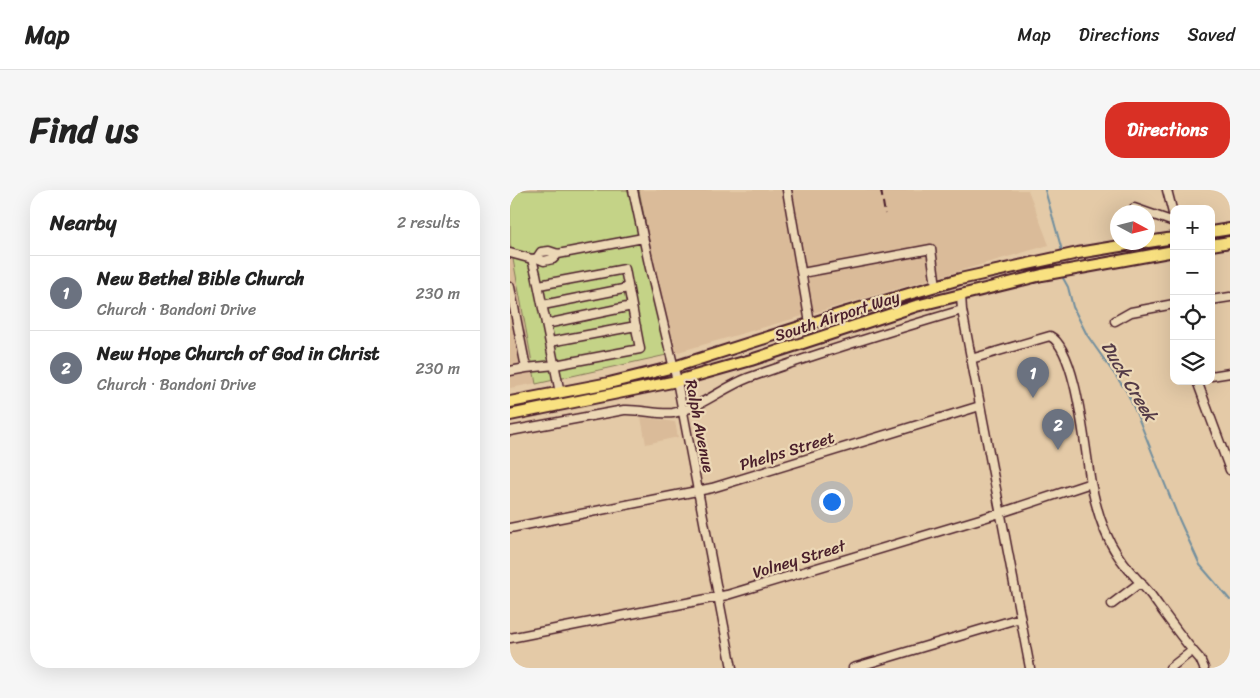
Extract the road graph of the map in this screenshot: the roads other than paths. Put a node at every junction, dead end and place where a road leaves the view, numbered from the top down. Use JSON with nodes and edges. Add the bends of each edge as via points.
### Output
{"nodes":[{"id":1,"x":633,"y":190,"type":"edge"},
{"id":2,"x":787,"y":190,"type":"edge"},
{"id":3,"x":1168,"y":190,"type":"edge"},
{"id":4,"x":1171,"y":205,"type":"edge"},
{"id":5,"x":1155,"y":215,"type":"edge"},
{"id":6,"x":1170,"y":221,"type":"edge"},
{"id":7,"x":1230,"y":229,"type":"edge"},
{"id":8,"x":1215,"y":231,"type":"edge"},
{"id":9,"x":643,"y":238,"type":"junction"},
{"id":10,"x":1170,"y":239,"type":"edge"},
{"id":11,"x":1155,"y":241,"type":"edge"},
{"id":12,"x":1230,"y":242,"type":"edge"},
{"id":13,"x":1215,"y":244,"type":"edge"},
{"id":14,"x":1110,"y":248,"type":"edge"},
{"id":15,"x":1170,"y":252,"type":"edge"},
{"id":16,"x":510,"y":253,"type":"edge"},
{"id":17,"x":535,"y":258,"type":"junction"},
{"id":18,"x":802,"y":273,"type":"junction"},
{"id":19,"x":539,"y":285,"type":"junction"},
{"id":20,"x":936,"y":286,"type":"junction"},
{"id":21,"x":510,"y":287,"type":"edge"},
{"id":22,"x":628,"y":288,"type":"junction"},
{"id":23,"x":961,"y":295,"type":"junction"},
{"id":24,"x":1230,"y":297,"type":"edge"},
{"id":25,"x":1215,"y":299,"type":"edge"},
{"id":26,"x":543,"y":305,"type":"junction"},
{"id":27,"x":1170,"y":305,"type":"edge"},
{"id":28,"x":632,"y":306,"type":"junction"},
{"id":29,"x":962,"y":310,"type":"junction"},
{"id":30,"x":1115,"y":321,"type":"dead end"},
{"id":31,"x":546,"y":324,"type":"junction"},
{"id":32,"x":810,"y":324,"type":"junction"},
{"id":33,"x":636,"y":326,"type":"junction"},
{"id":34,"x":550,"y":342,"type":"junction"},
{"id":35,"x":972,"y":359,"type":"junction"},
{"id":36,"x":555,"y":365,"type":"junction"},
{"id":37,"x":674,"y":367,"type":"junction"},
{"id":38,"x":526,"y":368,"type":"junction"},
{"id":39,"x":510,"y":371,"type":"edge"},
{"id":40,"x":1230,"y":373,"type":"edge"},
{"id":41,"x":1215,"y":375,"type":"edge"},
{"id":42,"x":677,"y":382,"type":"junction"},
{"id":43,"x":1200,"y":385,"type":"edge"},
{"id":44,"x":560,"y":393,"type":"junction"},
{"id":45,"x":510,"y":402,"type":"edge"},
{"id":46,"x":980,"y":406,"type":"junction"},
{"id":47,"x":683,"y":410,"type":"junction"},
{"id":48,"x":510,"y":415,"type":"edge"},
{"id":49,"x":510,"y":431,"type":"edge"},
{"id":50,"x":1227,"y":451,"type":"edge"},
{"id":51,"x":1230,"y":470,"type":"edge"},
{"id":52,"x":1091,"y":483,"type":"junction"},
{"id":53,"x":698,"y":491,"type":"junction"},
{"id":54,"x":1000,"y":513,"type":"junction"},
{"id":55,"x":510,"y":528,"type":"edge"},
{"id":56,"x":1140,"y":582,"type":"junction"},
{"id":57,"x":718,"y":597,"type":"junction"},
{"id":58,"x":1112,"y":604,"type":"dead end"},
{"id":59,"x":1020,"y":618,"type":"junction"},
{"id":60,"x":510,"y":638,"type":"edge"},
{"id":61,"x":1192,"y":651,"type":"junction"},
{"id":62,"x":732,"y":668,"type":"edge"},
{"id":63,"x":853,"y":668,"type":"edge"},
{"id":64,"x":1030,"y":668,"type":"edge"},
{"id":65,"x":1170,"y":668,"type":"edge"},
{"id":66,"x":1204,"y":668,"type":"edge"}],
"edges":[{"from":1,"to":9,"type":"street","name":"Ralph Avenue"},
{"from":2,"to":18,"type":"street"},
{"from":3,"to":4,"type":"street"},
{"from":5,"to":6,"type":"street"},
{"from":7,"to":8,"type":"main road"},
{"from":9,"to":17,"type":"street","via":[[558,254],[541,252]]},
{"from":9,"to":37,"type":"street","name":"Ralph Avenue"},
{"from":10,"to":11,"type":"main road","name":"South Airport Way"},
{"from":12,"to":13,"type":"main road"},
{"from":14,"to":20,"type":"main road","name":"South Airport Way"},
{"from":15,"to":23,"type":"main road","name":"South Airport Way","via":[[1076,267]]},
{"from":16,"to":17,"type":"street"},
{"from":17,"to":19,"type":"street"},
{"from":18,"to":20,"type":"street","via":[[931,249]]},
{"from":18,"to":32,"type":"street"},
{"from":19,"to":22,"type":"street","via":[[624,269]]},
{"from":19,"to":26,"type":"street"},
{"from":20,"to":32,"type":"main road","name":"South Airport Way"},
{"from":21,"to":38,"type":"street"},
{"from":22,"to":26,"type":"street"},
{"from":22,"to":28,"type":"street"},
{"from":23,"to":29,"type":"street"},
{"from":23,"to":42,"type":"main road","name":"South Airport Way","via":[[916,306]]},
{"from":24,"to":25,"type":"street"},
{"from":26,"to":31,"type":"street"},
{"from":27,"to":30,"type":"street","via":[[1131,312]]},
{"from":28,"to":31,"type":"street"},
{"from":28,"to":33,"type":"street"},
{"from":29,"to":35,"type":"street"},
{"from":29,"to":47,"type":"street","via":[[747,379]]},
{"from":31,"to":34,"type":"street"},
{"from":32,"to":37,"type":"main road","name":"South Airport Way"},
{"from":33,"to":34,"type":"street"},
{"from":33,"to":36,"type":"street","via":[[640,349]]},
{"from":34,"to":36,"type":"street"},
{"from":35,"to":46,"type":"street"},
{"from":35,"to":52,"type":"street","via":[[1050,336],[1056,340],[1069,364],[1074,384]]},
{"from":36,"to":38,"type":"street"},
{"from":36,"to":44,"type":"street"},
{"from":37,"to":42,"type":"street","name":"Ralph Avenue"},
{"from":37,"to":44,"type":"main road","name":"South Airport Way"},
{"from":38,"to":39,"type":"street"},
{"from":40,"to":41,"type":"street"},
{"from":42,"to":47,"type":"street","name":"Ralph Avenue"},
{"from":42,"to":48,"type":"main road","name":"South Airport Way"},
{"from":43,"to":50,"type":"street"},
{"from":44,"to":45,"type":"main road","name":"South Airport Way"},
{"from":46,"to":53,"type":"street","name":"Phelps Street"},
{"from":46,"to":54,"type":"street"},
{"from":47,"to":49,"type":"street","via":[[663,413],[624,410]]},
{"from":47,"to":53,"type":"street","name":"Ralph Avenue"},
{"from":50,"to":51,"type":"street"},
{"from":52,"to":54,"type":"street","name":"Volney Street"},
{"from":52,"to":56,"type":"street","via":[[1096,510],[1110,542]]},
{"from":53,"to":55,"type":"street","name":"Phelps Street"},
{"from":53,"to":57,"type":"street","name":"Ralph Avenue"},
{"from":54,"to":57,"type":"street","name":"Volney Street"},
{"from":54,"to":59,"type":"street"},
{"from":56,"to":58,"type":"street"},
{"from":56,"to":61,"type":"street"},
{"from":57,"to":60,"type":"street","name":"Volney Street"},
{"from":57,"to":62,"type":"street","name":"Ralph Avenue"},
{"from":59,"to":63,"type":"street"},
{"from":59,"to":64,"type":"street"},
{"from":61,"to":65,"type":"street"},
{"from":61,"to":66,"type":"street"}]}
